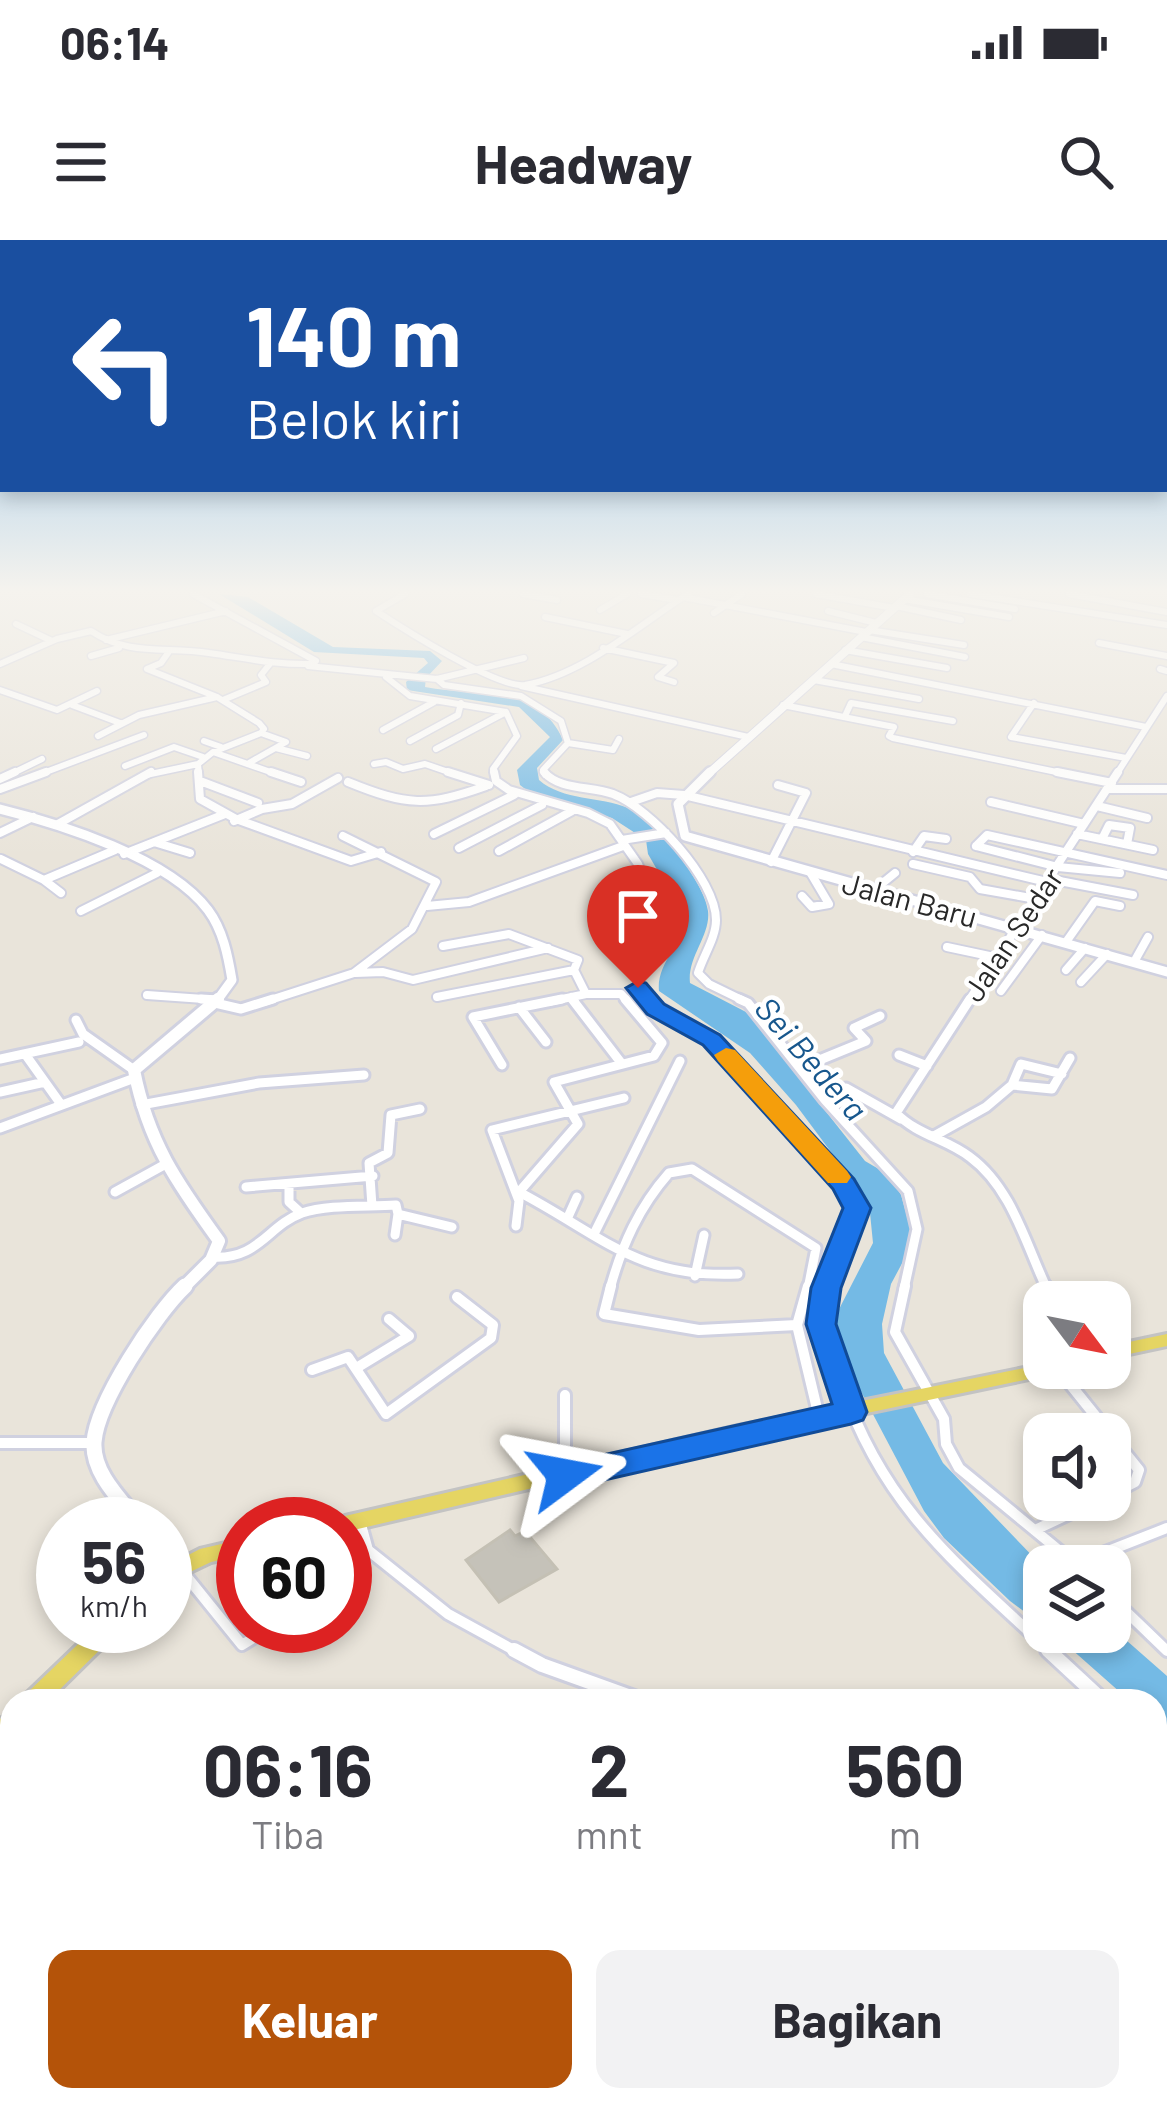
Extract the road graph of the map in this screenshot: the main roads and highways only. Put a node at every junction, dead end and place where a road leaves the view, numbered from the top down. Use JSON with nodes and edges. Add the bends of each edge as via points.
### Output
{"nodes":[{"id":1,"x":1167,"y":1340,"type":"edge"},
{"id":2,"x":1131,"y":1348,"type":"edge"},
{"id":3,"x":1023,"y":1375,"type":"edge"},
{"id":4,"x":372,"y":1518,"type":"edge"},
{"id":5,"x":83,"y":1653,"type":"edge"},
{"id":6,"x":46,"y":1689,"type":"edge"}],
"edges":[{"from":1,"to":2,"type":"main road"},
{"from":3,"to":4,"type":"main road"},
{"from":5,"to":6,"type":"main road"}]}
